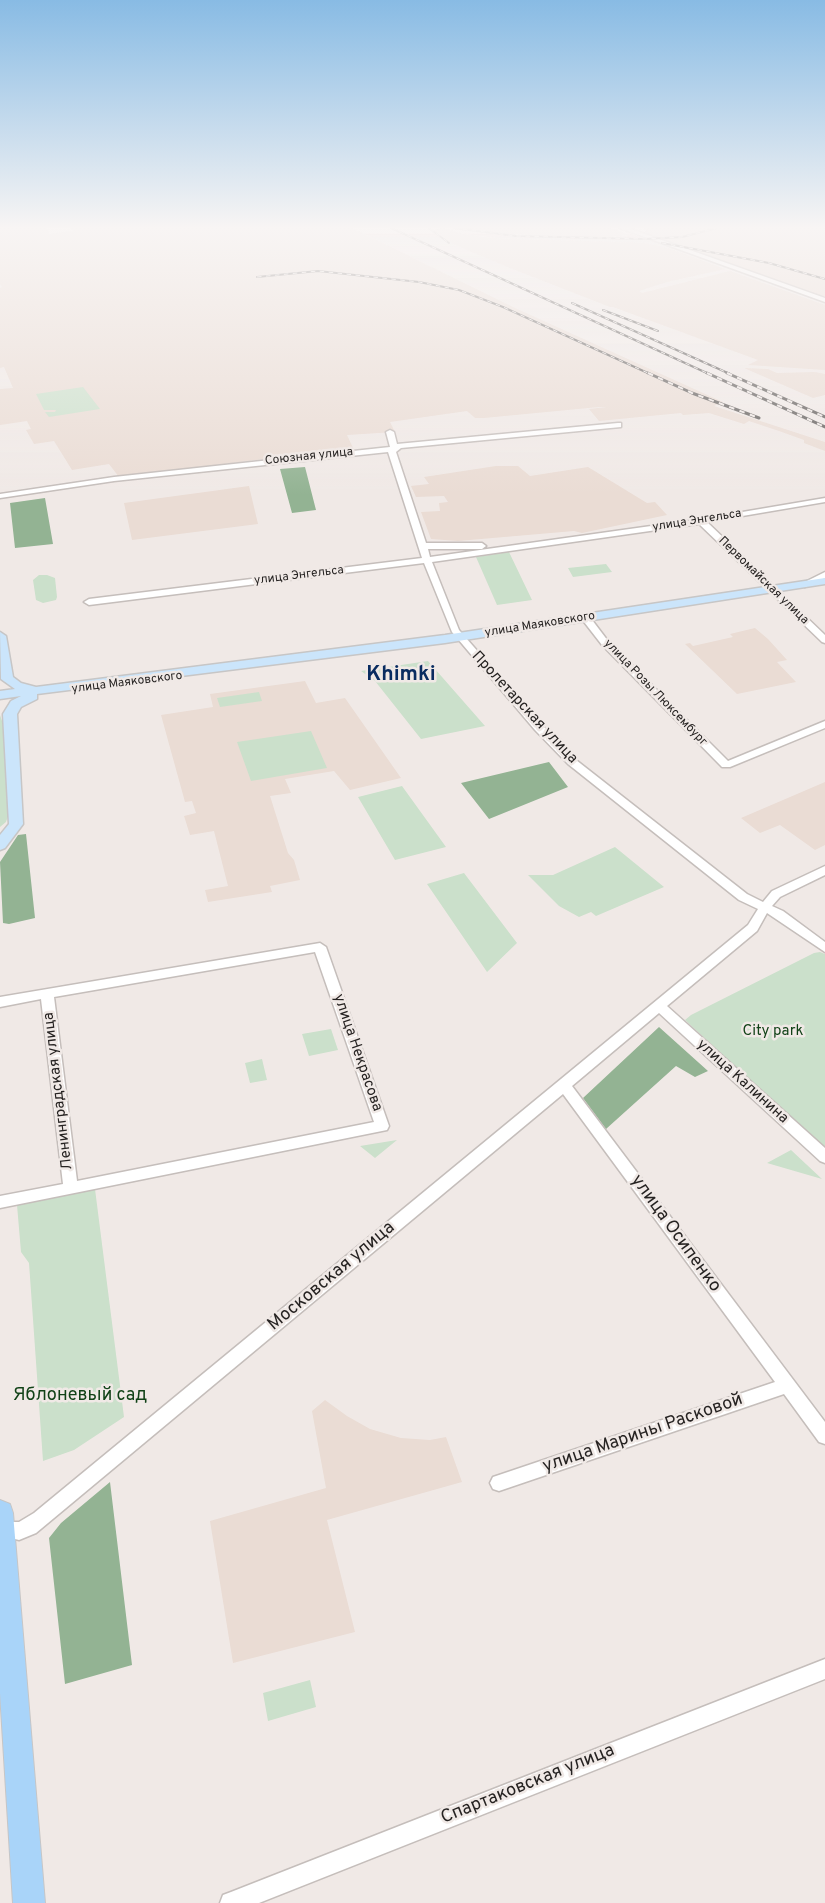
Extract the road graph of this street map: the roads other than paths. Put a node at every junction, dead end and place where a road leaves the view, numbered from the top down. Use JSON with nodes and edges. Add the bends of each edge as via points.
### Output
{"nodes":[{"id":1,"x":618,"y":425,"type":"dead end"},
{"id":2,"x":390,"y":432,"type":"dead end"},
{"id":3,"x":394,"y":448,"type":"junction"},
{"id":4,"x":0,"y":496,"type":"edge"},
{"id":5,"x":825,"y":500,"type":"edge"},
{"id":6,"x":701,"y":521,"type":"junction"},
{"id":7,"x":423,"y":546,"type":"junction"},
{"id":8,"x":509,"y":547,"type":"junction"},
{"id":9,"x":427,"y":560,"type":"junction"},
{"id":10,"x":825,"y":575,"type":"edge"},
{"id":11,"x":825,"y":583,"type":"edge"},
{"id":12,"x":805,"y":584,"type":"junction"},
{"id":13,"x":772,"y":589,"type":"junction"},
{"id":14,"x":89,"y":602,"type":"dead end"},
{"id":15,"x":586,"y":618,"type":"junction"},
{"id":16,"x":0,"y":636,"type":"edge"},
{"id":17,"x":460,"y":637,"type":"junction"},
{"id":18,"x":825,"y":640,"type":"edge"},
{"id":19,"x":3,"y":681,"type":"edge"},
{"id":20,"x":36,"y":693,"type":"junction"},
{"id":21,"x":0,"y":696,"type":"edge"},
{"id":22,"x":0,"y":700,"type":"edge"},
{"id":23,"x":5,"y":710,"type":"edge"},
{"id":24,"x":825,"y":724,"type":"edge"},
{"id":25,"x":16,"y":811,"type":"junction"},
{"id":26,"x":0,"y":832,"type":"edge"},
{"id":27,"x":0,"y":845,"type":"edge"},
{"id":28,"x":825,"y":870,"type":"edge"},
{"id":29,"x":767,"y":904,"type":"junction"},
{"id":30,"x":825,"y":948,"type":"edge"},
{"id":31,"x":48,"y":993,"type":"junction"},
{"id":32,"x":0,"y":1002,"type":"edge"},
{"id":33,"x":662,"y":1003,"type":"junction"},
{"id":34,"x":564,"y":1084,"type":"junction"},
{"id":35,"x":825,"y":1157,"type":"edge"},
{"id":36,"x":71,"y":1188,"type":"junction"},
{"id":37,"x":0,"y":1202,"type":"edge"},
{"id":38,"x":787,"y":1384,"type":"junction"},
{"id":39,"x":825,"y":1436,"type":"edge"},
{"id":40,"x":500,"y":1483,"type":"dead end"},
{"id":41,"x":0,"y":1519,"type":"edge"},
{"id":42,"x":825,"y":1669,"type":"edge"},
{"id":43,"x":28,"y":1903,"type":"edge"},
{"id":44,"x":231,"y":1903,"type":"edge"}],
"edges":[{"from":1,"to":3,"type":"street","name":"Союзная улица"},
{"from":2,"to":3,"type":"street","name":"Пролетарская улица"},
{"from":3,"to":4,"type":"street","name":"Союзная улица","via":[[114,479]]},
{"from":3,"to":7,"type":"street","name":"Пролетарская улица","via":[[392,452]]},
{"from":5,"to":6,"type":"street","name":"улица Энгельса"},
{"from":6,"to":8,"type":"street","name":"улица Энгельса"},
{"from":6,"to":13,"type":"street","name":"Первомайская улица"},
{"from":7,"to":8,"type":"street","name":"улица Энгельса"},
{"from":7,"to":9,"type":"street","name":"Пролетарская улица"},
{"from":8,"to":9,"type":"street","name":"улица Энгельса"},
{"from":9,"to":14,"type":"street","name":"улица Энгельса"},
{"from":9,"to":17,"type":"street","name":"Пролетарская улица"},
{"from":10,"to":12,"type":"street"},
{"from":11,"to":12,"type":"main road","name":"улица Маяковского"},
{"from":12,"to":13,"type":"main road","name":"улица Маяковского"},
{"from":13,"to":15,"type":"main road","name":"улица Маяковского"},
{"from":13,"to":18,"type":"street","name":"Первомайская улица"},
{"from":15,"to":17,"type":"main road","name":"улица Маяковского"},
{"from":15,"to":24,"type":"street","name":"улица Розы Люксембург","via":[[605,643],[726,765]]},
{"from":16,"to":19,"type":"main road"},
{"from":17,"to":20,"type":"main road","name":"улица Маяковского"},
{"from":17,"to":29,"type":"street","name":"Пролетарская улица","via":[[572,762],[743,897]]},
{"from":19,"to":20,"type":"main road"},
{"from":20,"to":21,"type":"main road","name":"улица Маяковского"},
{"from":20,"to":22,"type":"main road","name":"улица Маяковского"},
{"from":20,"to":23,"type":"main road"},
{"from":23,"to":25,"type":"main road"},
{"from":25,"to":26,"type":"main road","via":[[8,826]]},
{"from":25,"to":27,"type":"main road","via":[[15,828]]},
{"from":28,"to":29,"type":"street","name":"Московская улица","via":[[776,894]]},
{"from":29,"to":30,"type":"street","name":"Пролетарская улица"},
{"from":29,"to":33,"type":"street","name":"Московская улица","via":[[753,928]]},
{"from":31,"to":32,"type":"street","name":"улица Некрасова"},
{"from":31,"to":36,"type":"street","name":"Ленинградская улица"},
{"from":31,"to":36,"type":"street","name":"улица Некрасова","via":[[320,947],[382,1126]]},
{"from":33,"to":34,"type":"street","name":"Московская улица"},
{"from":33,"to":35,"type":"street","name":"улица Калинина"},
{"from":34,"to":38,"type":"street","name":"улица Осипенко"},
{"from":34,"to":41,"type":"street","name":"Московская улица","via":[[30,1527],[10,1530]]},
{"from":36,"to":37,"type":"street","name":"улица Некрасова"},
{"from":38,"to":39,"type":"street","name":"улица Осипенко"},
{"from":38,"to":40,"type":"street","name":"улица Марины Расковой"},
{"from":41,"to":43,"type":"highway"},
{"from":42,"to":44,"type":"street","name":"Спартаковская улица"}]}
